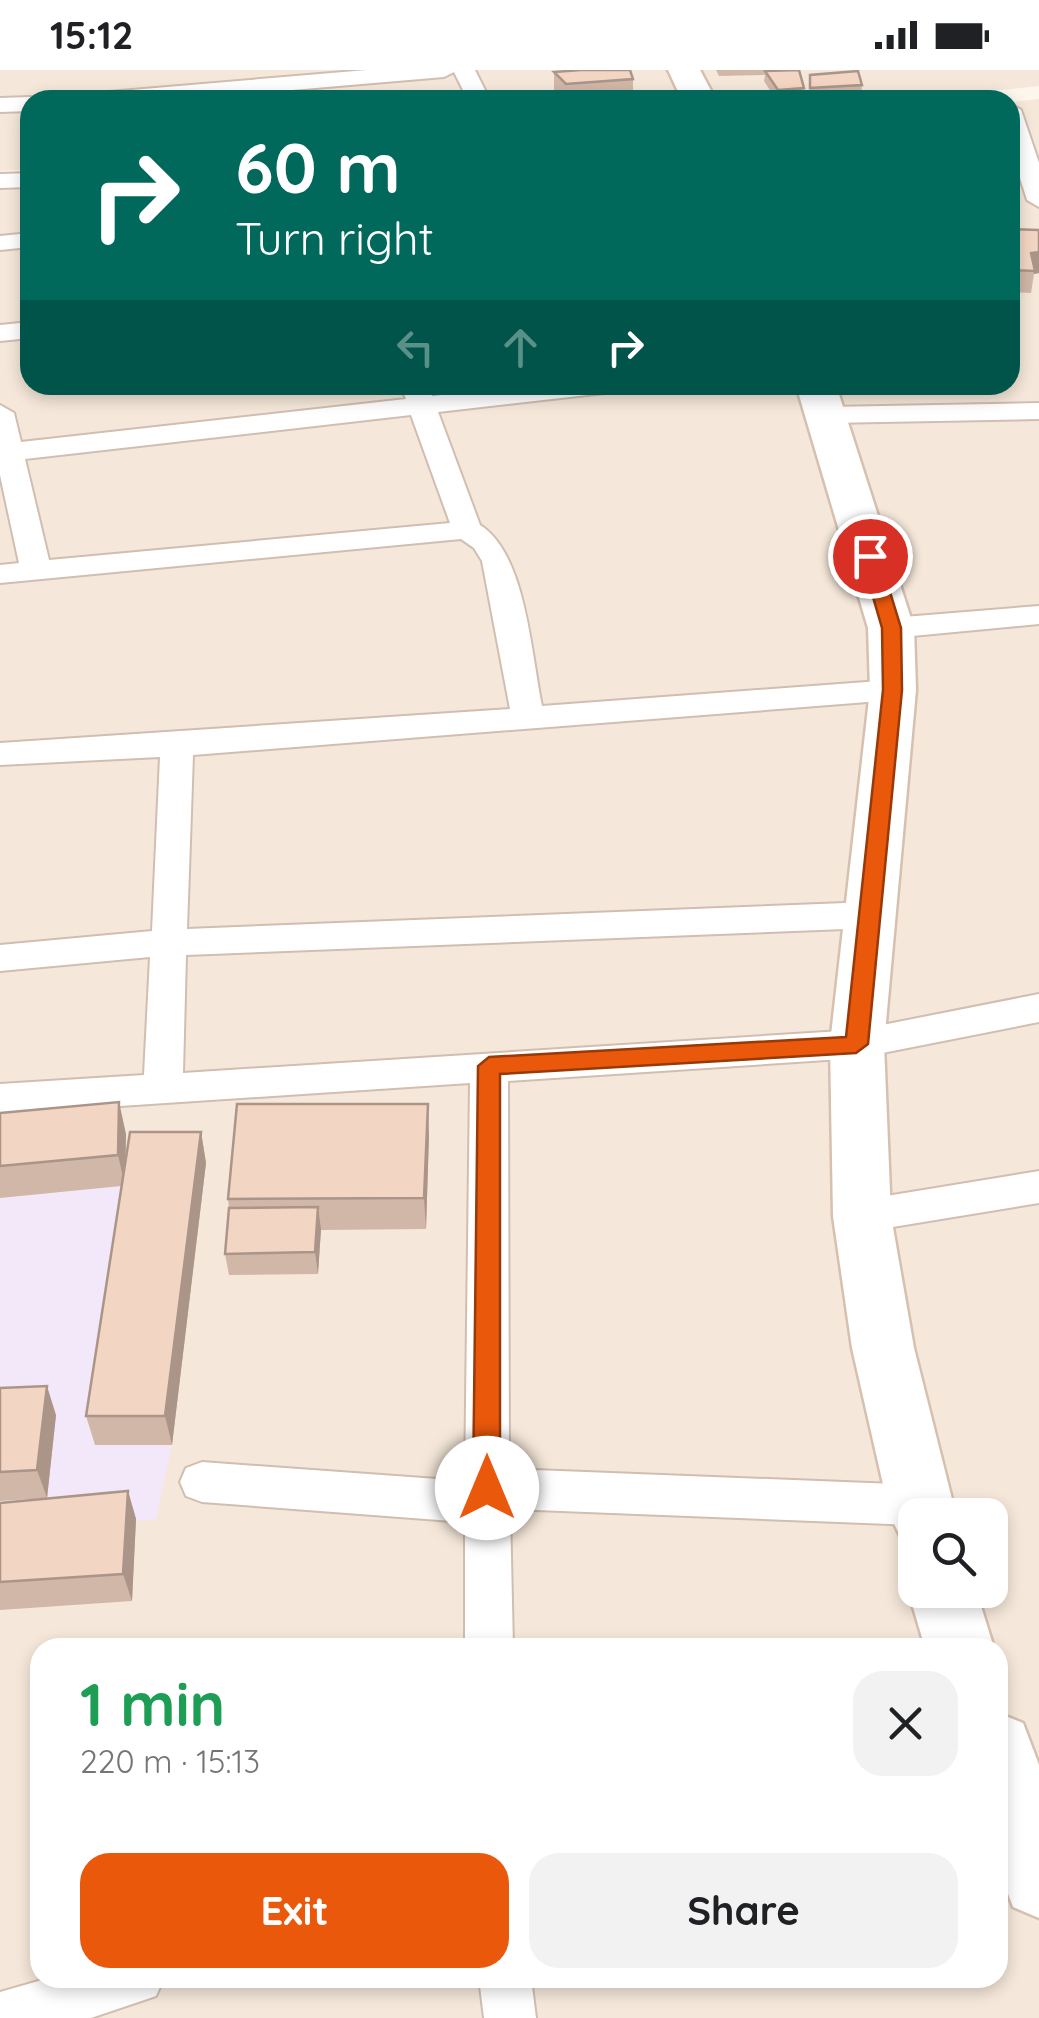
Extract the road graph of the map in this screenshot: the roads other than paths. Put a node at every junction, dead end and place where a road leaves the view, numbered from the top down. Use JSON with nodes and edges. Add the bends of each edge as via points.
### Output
{"nodes":[{"id":1,"x":444,"y":70,"type":"edge"},
{"id":2,"x":243,"y":80,"type":"edge"},
{"id":3,"x":170,"y":90,"type":"edge"},
{"id":4,"x":1020,"y":143,"type":"edge"},
{"id":5,"x":1039,"y":203,"type":"edge"},
{"id":6,"x":417,"y":395,"type":"edge"},
{"id":7,"x":822,"y":400,"type":"edge"},
{"id":8,"x":1039,"y":412,"type":"edge"},
{"id":9,"x":0,"y":413,"type":"edge"},
{"id":10,"x":11,"y":452,"type":"junction"},
{"id":11,"x":467,"y":530,"type":"junction"},
{"id":12,"x":36,"y":570,"type":"junction"},
{"id":13,"x":0,"y":574,"type":"edge"},
{"id":14,"x":1039,"y":615,"type":"edge"},
{"id":15,"x":891,"y":628,"type":"junction"},
{"id":16,"x":893,"y":690,"type":"junction"},
{"id":17,"x":528,"y":717,"type":"junction"},
{"id":18,"x":177,"y":745,"type":"junction"},
{"id":19,"x":0,"y":754,"type":"edge"},
{"id":20,"x":872,"y":916,"type":"junction"},
{"id":21,"x":166,"y":943,"type":"junction"},
{"id":22,"x":0,"y":958,"type":"edge"},
{"id":23,"x":1039,"y":1008,"type":"edge"},
{"id":24,"x":856,"y":1044,"type":"junction"},
{"id":25,"x":489,"y":1066,"type":"junction"},
{"id":26,"x":163,"y":1087,"type":"junction"},
{"id":27,"x":0,"y":1099,"type":"edge"},
{"id":28,"x":1039,"y":1187,"type":"edge"},
{"id":29,"x":862,"y":1216,"type":"junction"},
{"id":30,"x":202,"y":1482,"type":"dead end"},
{"id":31,"x":487,"y":1496,"type":"junction"},
{"id":32,"x":918,"y":1498,"type":"edge"},
{"id":33,"x":898,"y":1509,"type":"edge"},
{"id":34,"x":948,"y":1608,"type":"edge"},
{"id":35,"x":489,"y":1638,"type":"edge"},
{"id":36,"x":957,"y":1638,"type":"edge"},
{"id":37,"x":1009,"y":1766,"type":"edge"},
{"id":38,"x":1039,"y":1881,"type":"edge"},
{"id":39,"x":108,"y":1988,"type":"edge"},
{"id":40,"x":506,"y":1988,"type":"edge"},
{"id":41,"x":29,"y":2014,"type":"edge"},
{"id":42,"x":510,"y":2018,"type":"edge"}],
"edges":[{"from":1,"to":2,"type":"street"},
{"from":2,"to":3,"type":"street"},
{"from":4,"to":5,"type":"street"},
{"from":6,"to":10,"type":"street"},
{"from":6,"to":11,"type":"street"},
{"from":7,"to":8,"type":"street"},
{"from":7,"to":15,"type":"street"},
{"from":9,"to":10,"type":"street"},
{"from":10,"to":12,"type":"street"},
{"from":11,"to":12,"type":"street"},
{"from":11,"to":17,"type":"street","via":[[497,560]]},
{"from":12,"to":13,"type":"street"},
{"from":14,"to":15,"type":"street"},
{"from":15,"to":16,"type":"street"},
{"from":16,"to":17,"type":"street"},
{"from":16,"to":20,"type":"street"},
{"from":17,"to":18,"type":"street"},
{"from":18,"to":19,"type":"street"},
{"from":18,"to":21,"type":"street"},
{"from":20,"to":21,"type":"street"},
{"from":20,"to":24,"type":"street"},
{"from":21,"to":22,"type":"street"},
{"from":21,"to":26,"type":"street"},
{"from":23,"to":24,"type":"street"},
{"from":24,"to":25,"type":"street"},
{"from":24,"to":29,"type":"street"},
{"from":25,"to":26,"type":"street"},
{"from":25,"to":31,"type":"street"},
{"from":26,"to":27,"type":"street"},
{"from":28,"to":29,"type":"street"},
{"from":29,"to":32,"type":"street","via":[[883,1348]]},
{"from":30,"to":31,"type":"street"},
{"from":31,"to":33,"type":"street"},
{"from":31,"to":35,"type":"street"},
{"from":34,"to":36,"type":"street"},
{"from":37,"to":38,"type":"street"},
{"from":39,"to":41,"type":"street"},
{"from":40,"to":42,"type":"street"}]}
